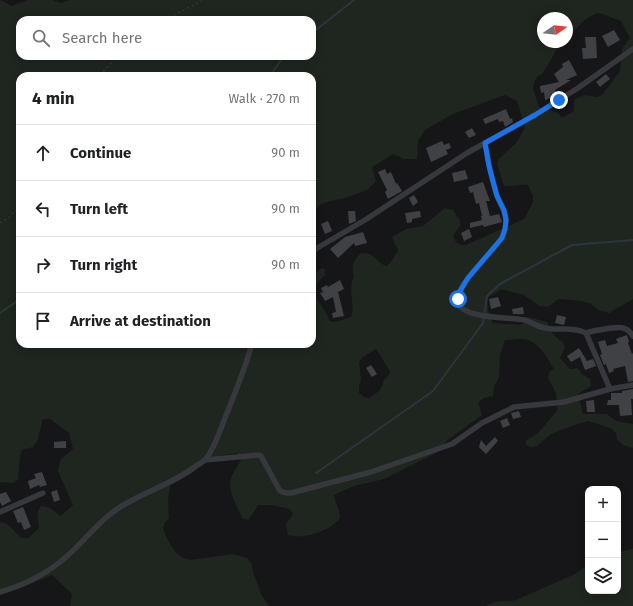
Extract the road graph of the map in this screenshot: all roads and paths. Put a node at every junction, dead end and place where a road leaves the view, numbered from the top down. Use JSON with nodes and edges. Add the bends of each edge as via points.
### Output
{"nodes":[{"id":1,"x":203,"y":0,"type":"edge"},
{"id":2,"x":173,"y":16,"type":"edge"},
{"id":3,"x":633,"y":49,"type":"edge"},
{"id":4,"x":114,"y":60,"type":"edge"},
{"id":5,"x":103,"y":72,"type":"edge"},
{"id":6,"x":485,"y":143,"type":"junction"},
{"id":7,"x":16,"y":210,"type":"edge"},
{"id":8,"x":0,"y":223,"type":"edge"},
{"id":9,"x":316,"y":249,"type":"edge"},
{"id":10,"x":586,"y":333,"type":"junction"},
{"id":11,"x":633,"y":336,"type":"edge"},
{"id":12,"x":251,"y":348,"type":"edge"},
{"id":13,"x":633,"y":385,"type":"edge"},
{"id":14,"x":610,"y":389,"type":"junction"},
{"id":15,"x":205,"y":460,"type":"junction"},
{"id":16,"x":43,"y":493,"type":"dead end"},
{"id":17,"x":0,"y":512,"type":"edge"},
{"id":18,"x":0,"y":592,"type":"edge"}],
"edges":[{"from":1,"to":2,"type":"path"},
{"from":3,"to":6,"type":"street","via":[[578,88]]},
{"from":4,"to":5,"type":"path"},
{"from":6,"to":9,"type":"street"},
{"from":6,"to":10,"type":"street","via":[[497,196],[504,210],[505,229],[502,238],[460,291],[460,307],[492,318],[524,320],[545,328],[579,329]]},
{"from":7,"to":8,"type":"path"},
{"from":10,"to":11,"type":"street","via":[[622,327],[629,330]]},
{"from":10,"to":14,"type":"street"},
{"from":12,"to":15,"type":"street","via":[[217,439]]},
{"from":13,"to":14,"type":"street"},
{"from":14,"to":15,"type":"street","via":[[564,402],[514,407],[482,423],[452,444],[371,472],[291,493],[280,491],[262,456]]},
{"from":15,"to":18,"type":"street","via":[[166,484],[114,510],[66,557],[45,573],[20,586]]},
{"from":16,"to":17,"type":"street"}]}
